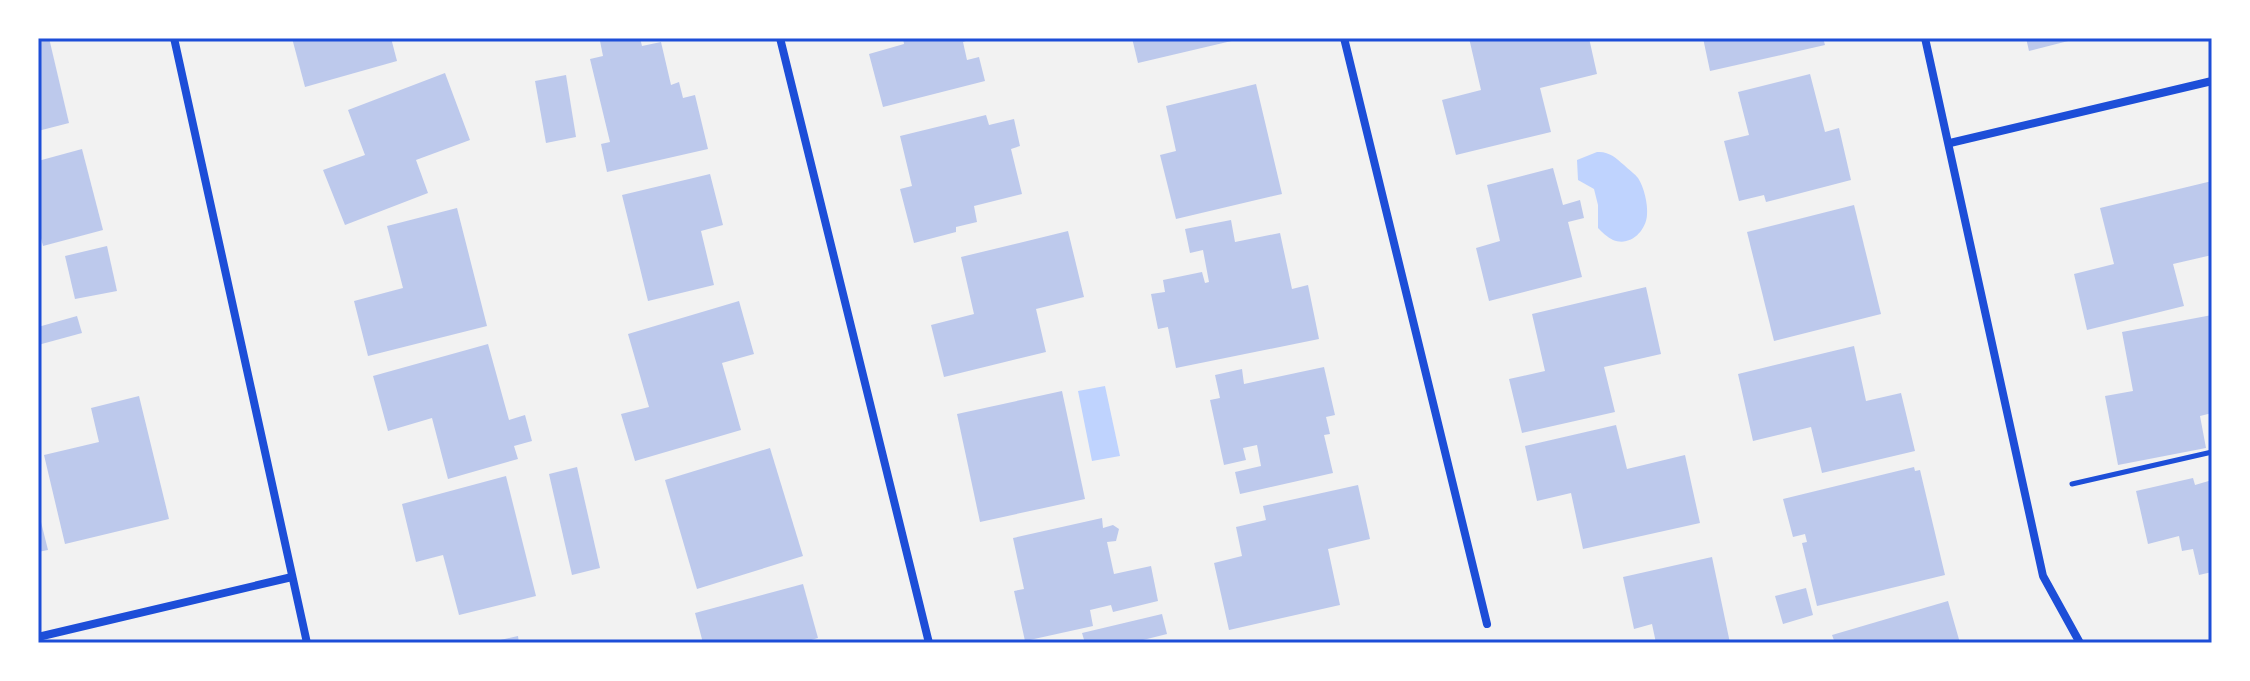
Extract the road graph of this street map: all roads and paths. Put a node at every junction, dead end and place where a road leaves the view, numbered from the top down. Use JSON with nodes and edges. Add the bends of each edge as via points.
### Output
{"nodes":[{"id":1,"x":174,"y":38,"type":"edge"},
{"id":2,"x":780,"y":38,"type":"edge"},
{"id":3,"x":1344,"y":38,"type":"edge"},
{"id":4,"x":1925,"y":38,"type":"edge"},
{"id":5,"x":2212,"y":81,"type":"edge"},
{"id":6,"x":1950,"y":143,"type":"junction"},
{"id":7,"x":2212,"y":452,"type":"edge"},
{"id":8,"x":2072,"y":484,"type":"dead end"},
{"id":9,"x":292,"y":577,"type":"junction"},
{"id":10,"x":1487,"y":624,"type":"dead end"},
{"id":11,"x":38,"y":637,"type":"edge"},
{"id":12,"x":307,"y":643,"type":"edge"},
{"id":13,"x":929,"y":643,"type":"edge"},
{"id":14,"x":2080,"y":643,"type":"edge"}],
"edges":[{"from":1,"to":9,"type":"street"},
{"from":2,"to":13,"type":"street"},
{"from":3,"to":10,"type":"street"},
{"from":4,"to":6,"type":"street"},
{"from":5,"to":6,"type":"street"},
{"from":6,"to":14,"type":"street","via":[[2043,576]]},
{"from":7,"to":8,"type":"path"},
{"from":9,"to":11,"type":"street"},
{"from":9,"to":12,"type":"street"}]}
